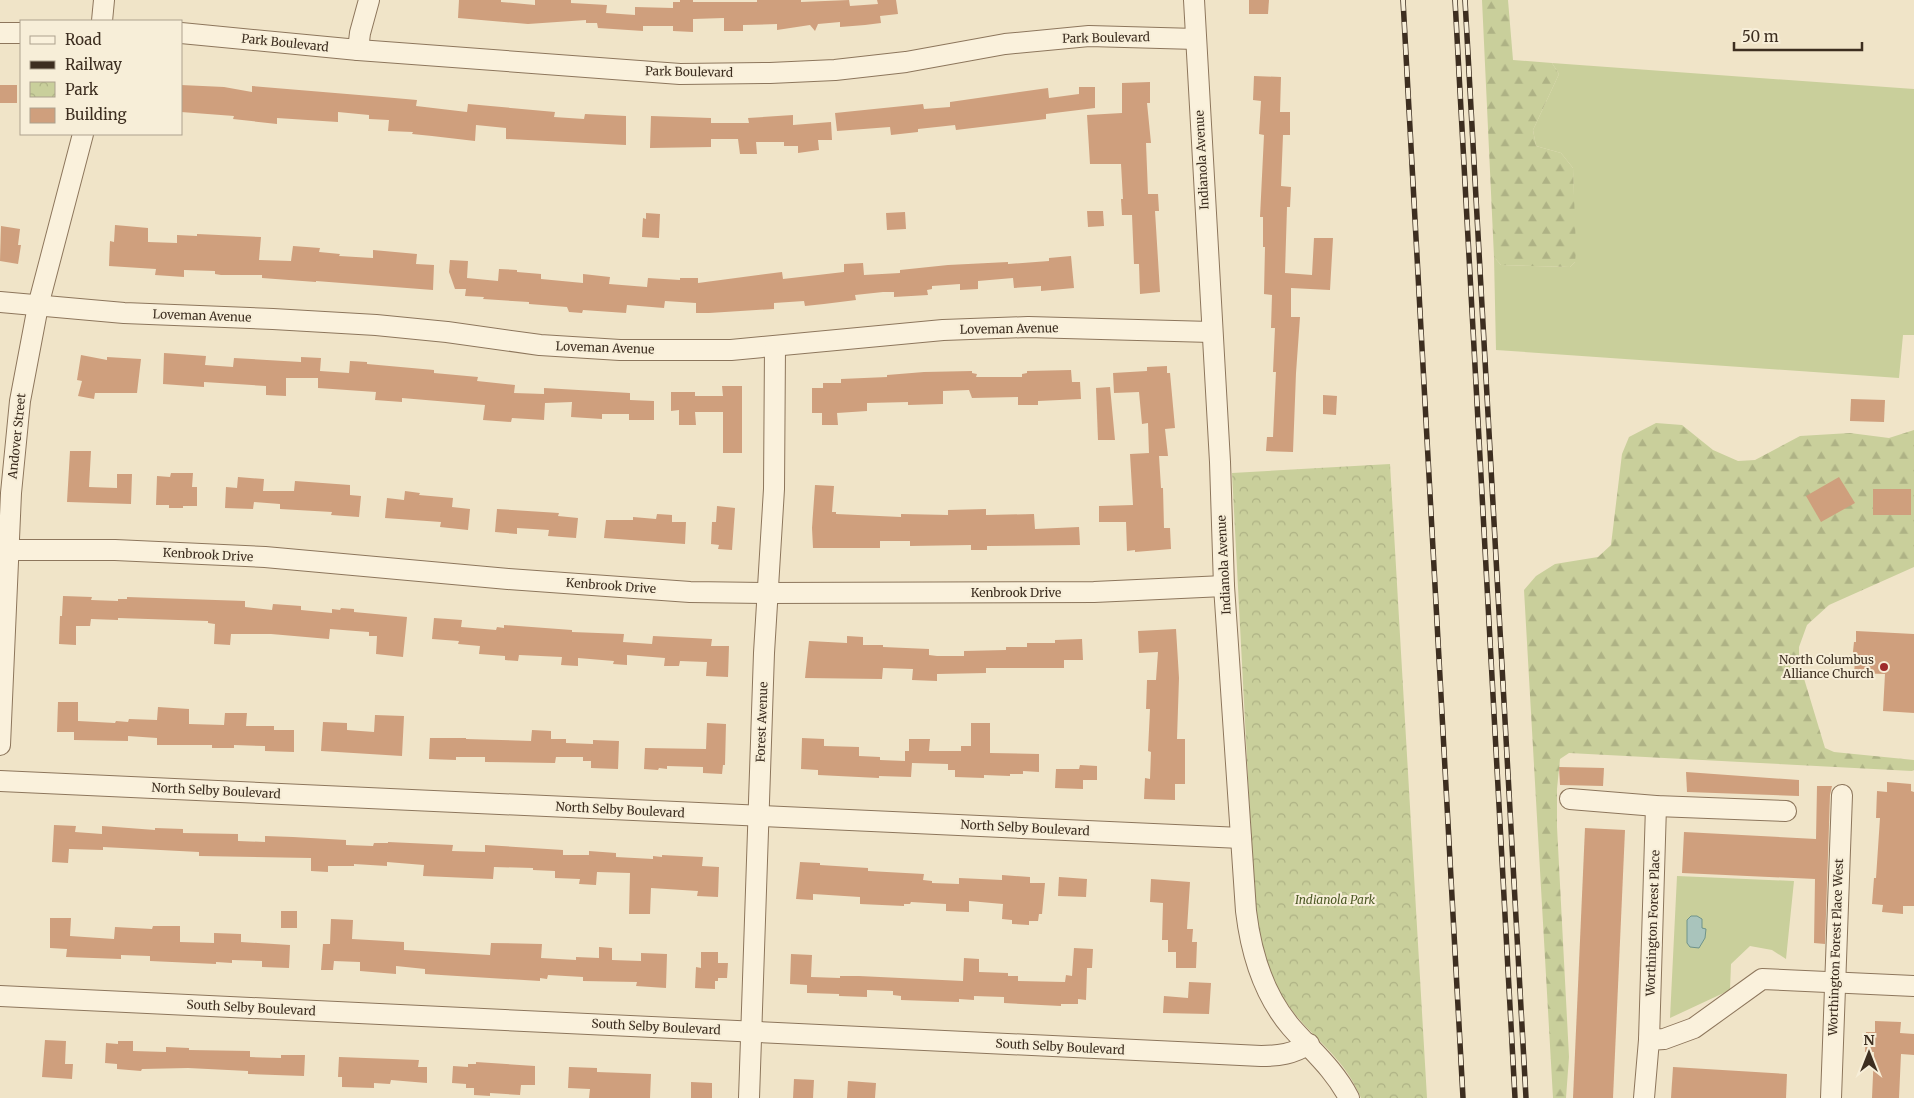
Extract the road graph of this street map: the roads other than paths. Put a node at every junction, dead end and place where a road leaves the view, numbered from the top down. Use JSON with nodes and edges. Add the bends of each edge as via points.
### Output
{"nodes":[{"id":1,"x":104,"y":0,"type":"edge"},
{"id":2,"x":369,"y":0,"type":"edge"},
{"id":3,"x":1194,"y":0,"type":"edge"},
{"id":4,"x":102,"y":20,"type":"edge"},
{"id":5,"x":0,"y":33,"type":"edge"},
{"id":6,"x":20,"y":33,"type":"edge"},
{"id":7,"x":182,"y":33,"type":"edge"},
{"id":8,"x":1196,"y":39,"type":"junction"},
{"id":9,"x":358,"y":50,"type":"junction"},
{"id":10,"x":83,"y":135,"type":"edge"},
{"id":11,"x":0,"y":302,"type":"edge"},
{"id":12,"x":38,"y":306,"type":"junction"},
{"id":13,"x":1211,"y":332,"type":"junction"},
{"id":14,"x":775,"y":347,"type":"junction"},
{"id":15,"x":4,"y":550,"type":"edge"},
{"id":16,"x":1224,"y":586,"type":"junction"},
{"id":17,"x":768,"y":594,"type":"junction"},
{"id":18,"x":0,"y":745,"type":"edge"},
{"id":19,"x":0,"y":781,"type":"edge"},
{"id":20,"x":1842,"y":795,"type":"dead end"},
{"id":21,"x":1570,"y":799,"type":"dead end"},
{"id":22,"x":1656,"y":806,"type":"junction"},
{"id":23,"x":1786,"y":811,"type":"dead end"},
{"id":24,"x":759,"y":816,"type":"junction"},
{"id":25,"x":1241,"y":838,"type":"junction"},
{"id":26,"x":1835,"y":982,"type":"junction"},
{"id":27,"x":1914,"y":986,"type":"edge"},
{"id":28,"x":0,"y":996,"type":"edge"},
{"id":29,"x":752,"y":1032,"type":"junction"},
{"id":30,"x":1649,"y":1040,"type":"junction"},
{"id":31,"x":1309,"y":1044,"type":"junction"},
{"id":32,"x":749,"y":1098,"type":"edge"},
{"id":33,"x":1349,"y":1098,"type":"edge"},
{"id":34,"x":1644,"y":1098,"type":"edge"},
{"id":35,"x":1831,"y":1098,"type":"edge"}],
"edges":[{"from":1,"to":4,"type":"street"},
{"from":2,"to":9,"type":"street"},
{"from":3,"to":8,"type":"street","name":"Indianola Avenue"},
{"from":5,"to":6,"type":"street"},
{"from":7,"to":9,"type":"street","name":"Park Boulevard"},
{"from":8,"to":9,"type":"street","name":"Park Boulevard","via":[[1089,36],[1005,44],[906,62],[770,73],[671,73]]},
{"from":8,"to":13,"type":"street","name":"Indianola Avenue"},
{"from":10,"to":12,"type":"street","name":"Andover Street"},
{"from":11,"to":12,"type":"street","name":"Loveman Avenue"},
{"from":12,"to":14,"type":"street","name":"Loveman Avenue","via":[[376,325],[540,345],[620,350]]},
{"from":12,"to":15,"type":"street","name":"Andover Street","via":[[20,401]]},
{"from":13,"to":14,"type":"street","name":"Loveman Avenue","via":[[943,330]]},
{"from":13,"to":16,"type":"street","name":"Indianola Avenue"},
{"from":14,"to":17,"type":"street","name":"Forest Avenue","via":[[774,488]]},
{"from":15,"to":17,"type":"street","name":"Kenbrook Drive","via":[[115,550],[265,557],[508,579]]},
{"from":15,"to":18,"type":"street","name":"Andover Street"},
{"from":16,"to":17,"type":"street","name":"Kenbrook Drive","via":[[1094,592]]},
{"from":16,"to":25,"type":"street","name":"Indianola Avenue"},
{"from":17,"to":24,"type":"street","name":"Forest Avenue"},
{"from":19,"to":24,"type":"street","name":"North Selby Boulevard"},
{"from":20,"to":26,"type":"street","name":"Worthington Forest Place West"},
{"from":21,"to":22,"type":"street"},
{"from":22,"to":23,"type":"street"},
{"from":22,"to":30,"type":"street","name":"Worthington Forest Place"},
{"from":24,"to":25,"type":"street","name":"North Selby Boulevard"},
{"from":24,"to":29,"type":"street","name":"Forest Avenue"},
{"from":25,"to":31,"type":"street","name":"Indianola Avenue","via":[[1246,911],[1254,958],[1277,1008]]},
{"from":26,"to":27,"type":"street"},
{"from":26,"to":30,"type":"street","via":[[1762,979],[1694,1028],[1664,1039]]},
{"from":26,"to":35,"type":"street","name":"Worthington Forest Place West"},
{"from":28,"to":29,"type":"street","name":"South Selby Boulevard"},
{"from":29,"to":31,"type":"street","name":"South Selby Boulevard","via":[[1261,1056],[1283,1056]]},
{"from":29,"to":32,"type":"street","name":"Forest Avenue"},
{"from":30,"to":34,"type":"street","name":"Worthington Forest Place"},
{"from":31,"to":33,"type":"street","name":"Indianola Avenue","via":[[1341,1082]]}]}
